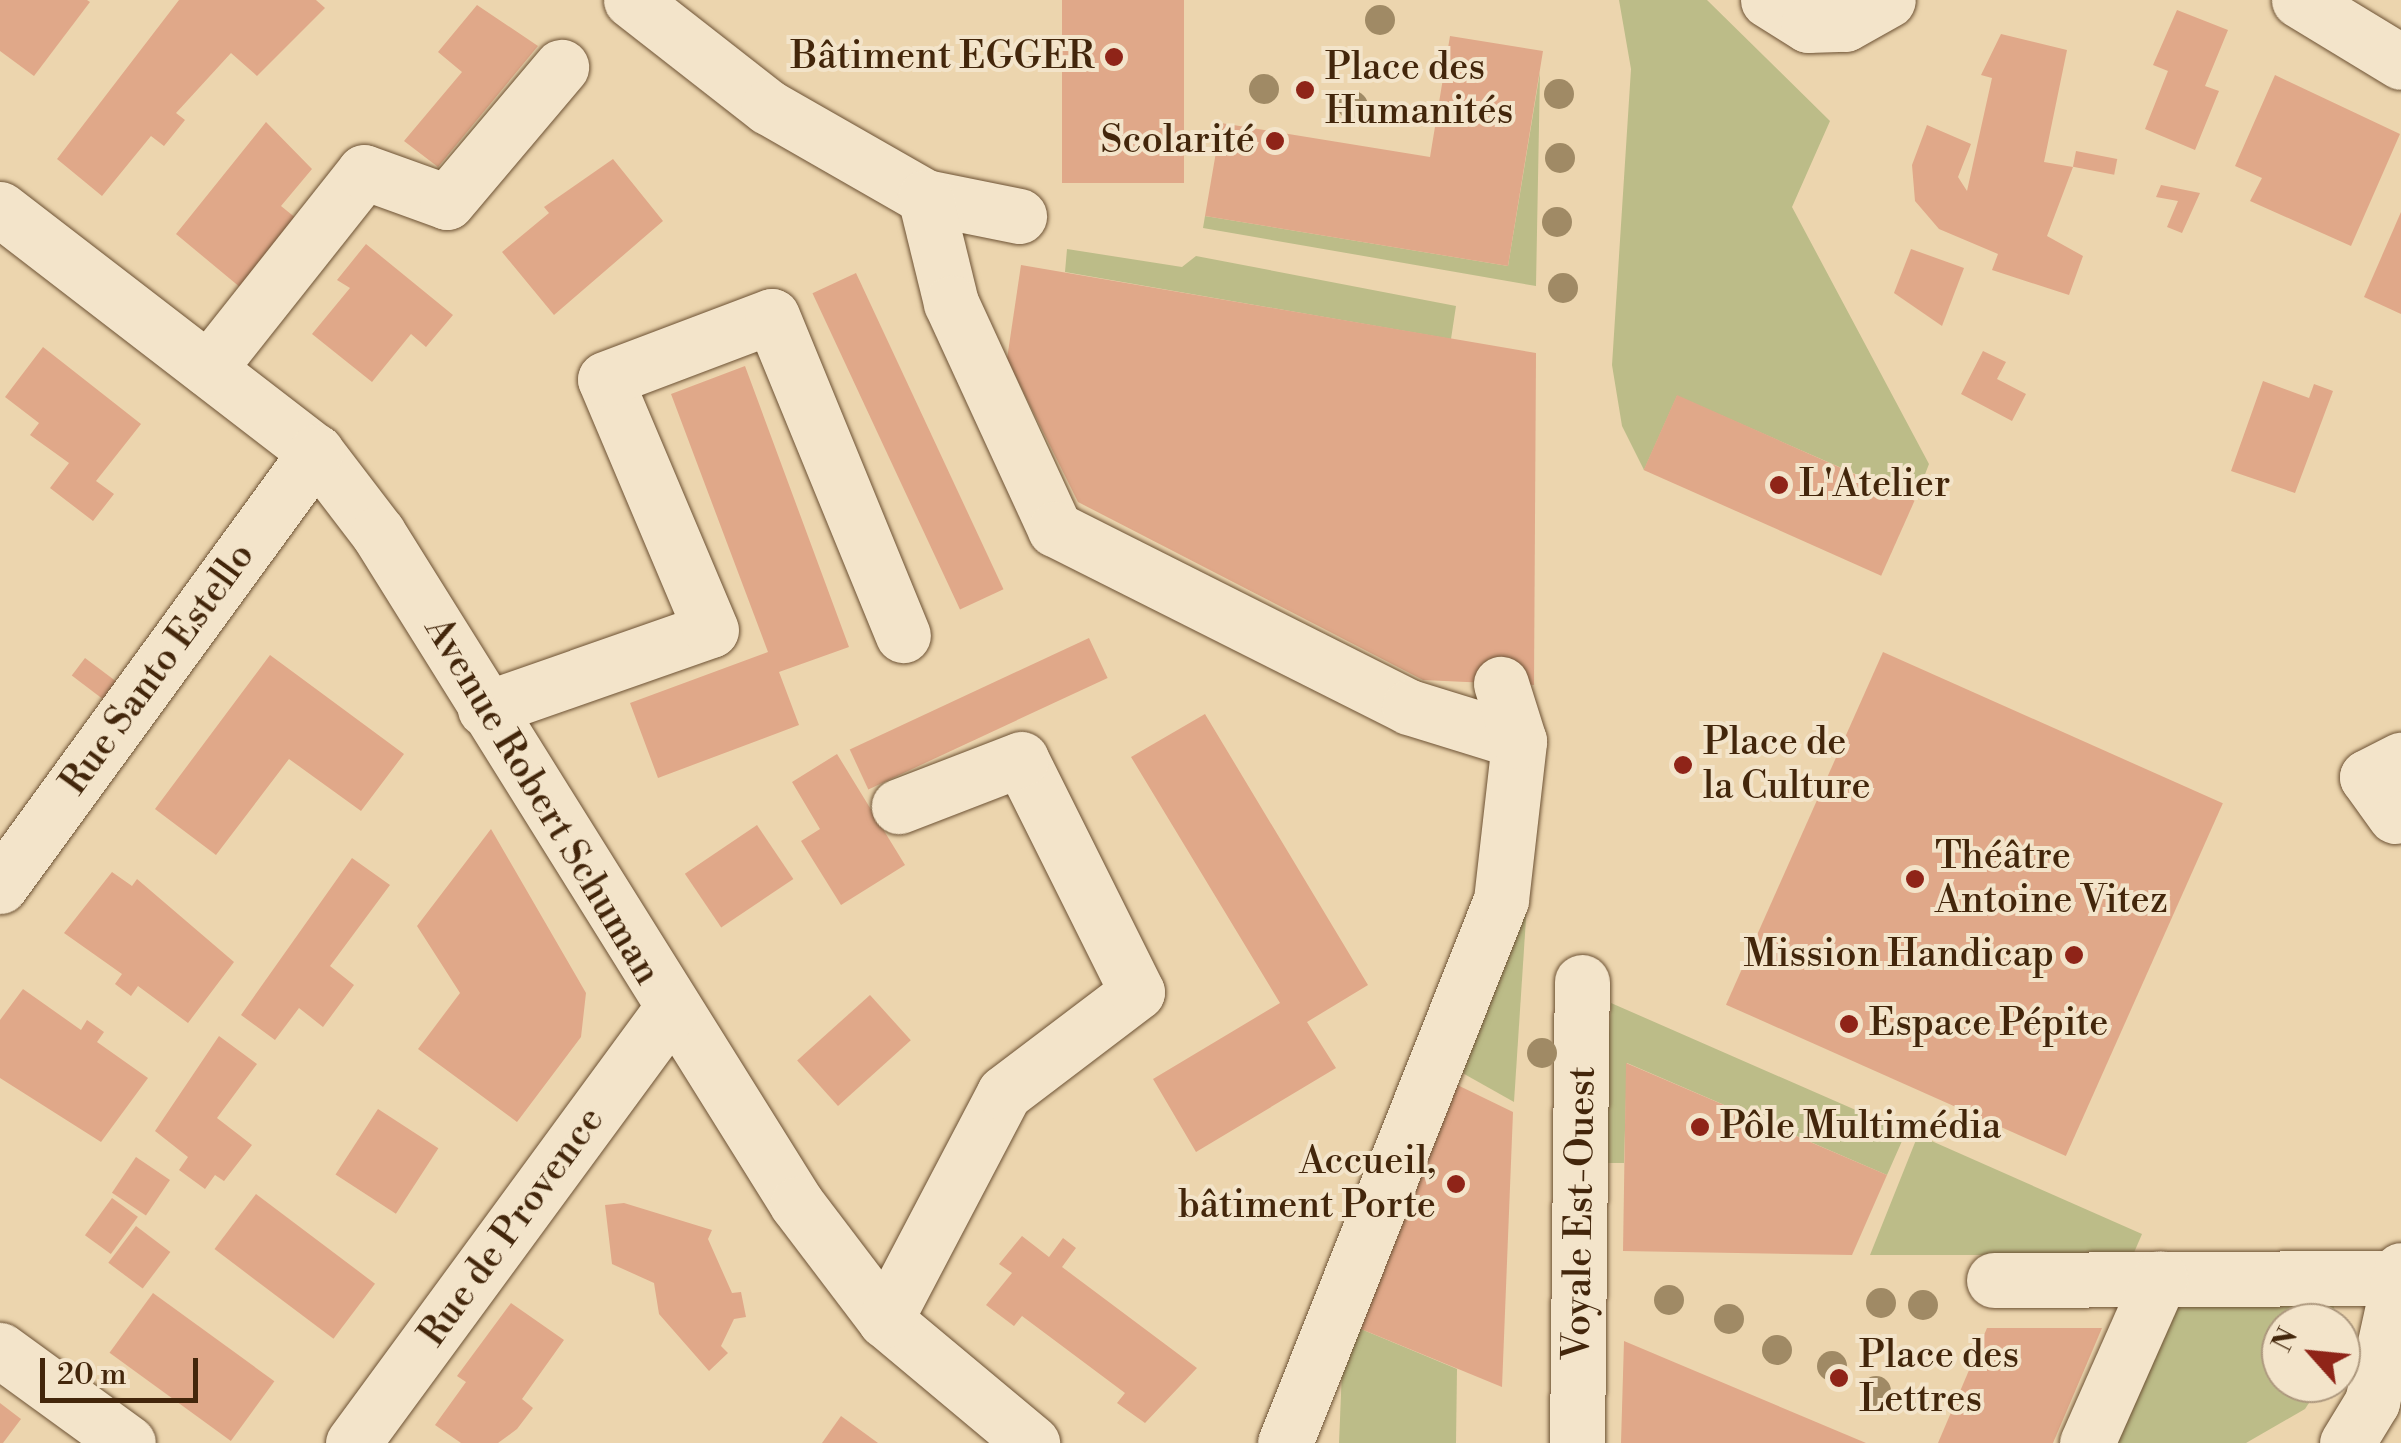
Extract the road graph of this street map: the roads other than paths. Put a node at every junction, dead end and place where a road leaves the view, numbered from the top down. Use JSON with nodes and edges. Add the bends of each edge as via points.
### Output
{"nodes":[{"id":1,"x":631,"y":0,"type":"edge"},
{"id":2,"x":1768,"y":0,"type":"edge"},
{"id":3,"x":1888,"y":0,"type":"edge"},
{"id":4,"x":2299,"y":0,"type":"edge"},
{"id":5,"x":2401,"y":62,"type":"edge"},
{"id":6,"x":561,"y":67,"type":"dead end"},
{"id":7,"x":925,"y":198,"type":"junction"},
{"id":8,"x":0,"y":209,"type":"edge"},
{"id":9,"x":1019,"y":216,"type":"dead end"},
{"id":10,"x":208,"y":369,"type":"junction"},
{"id":11,"x":316,"y":452,"type":"junction"},
{"id":12,"x":903,"y":635,"type":"dead end"},
{"id":13,"x":1501,"y":684,"type":"dead end"},
{"id":14,"x":485,"y":709,"type":"junction"},
{"id":15,"x":1519,"y":742,"type":"junction"},
{"id":16,"x":2401,"y":760,"type":"edge"},
{"id":17,"x":899,"y":806,"type":"dead end"},
{"id":18,"x":2395,"y":816,"type":"dead end"},
{"id":19,"x":0,"y":886,"type":"edge"},
{"id":20,"x":1582,"y":982,"type":"dead end"},
{"id":21,"x":670,"y":1011,"type":"junction"},
{"id":22,"x":2400,"y":1274,"type":"edge"},
{"id":23,"x":2160,"y":1278,"type":"junction"},
{"id":24,"x":1994,"y":1280,"type":"dead end"},
{"id":25,"x":885,"y":1320,"type":"junction"},
{"id":26,"x":0,"y":1350,"type":"edge"},
{"id":27,"x":1288,"y":1435,"type":"edge"},
{"id":28,"x":128,"y":1443,"type":"edge"},
{"id":29,"x":353,"y":1443,"type":"edge"},
{"id":30,"x":1032,"y":1443,"type":"edge"},
{"id":31,"x":1577,"y":1443,"type":"edge"},
{"id":32,"x":2087,"y":1443,"type":"edge"},
{"id":33,"x":2347,"y":1443,"type":"edge"}],
"edges":[{"from":1,"to":7,"type":"street","via":[[768,107]]},
{"from":2,"to":3,"type":"street","via":[[1808,25],[1845,24]]},
{"from":4,"to":5,"type":"street"},
{"from":6,"to":10,"type":"street","via":[[447,202],[364,172]]},
{"from":7,"to":9,"type":"street"},
{"from":7,"to":15,"type":"street","via":[[951,303],[1055,529],[1409,707]]},
{"from":8,"to":10,"type":"street","name":"Avenue Robert Schuman"},
{"from":10,"to":11,"type":"street","name":"Avenue Robert Schuman"},
{"from":11,"to":14,"type":"street","name":"Avenue Robert Schuman","via":[[378,533]]},
{"from":11,"to":19,"type":"street","name":"Rue Santo Estello"},
{"from":12,"to":14,"type":"street","via":[[772,316],[605,379],[711,630]]},
{"from":13,"to":15,"type":"street"},
{"from":14,"to":21,"type":"street","name":"Avenue Robert Schuman"},
{"from":15,"to":27,"type":"street","via":[[1501,900]]},
{"from":16,"to":18,"type":"street","via":[[2367,777]]},
{"from":17,"to":25,"type":"street","via":[[1020,758],[1137,992],[1004,1093]]},
{"from":20,"to":31,"type":"street","name":"Voyale Est-Ouest","via":[[1602,1277]]},
{"from":21,"to":25,"type":"street","name":"Avenue Robert Schuman"},
{"from":21,"to":29,"type":"street","name":"Rue de Provence"},
{"from":22,"to":23,"type":"street"},
{"from":22,"to":33,"type":"street","via":[[2372,1402]]},
{"from":23,"to":24,"type":"street"},
{"from":23,"to":32,"type":"street"},
{"from":25,"to":30,"type":"street","name":"Avenue Robert Schuman"},
{"from":26,"to":28,"type":"street"}]}
